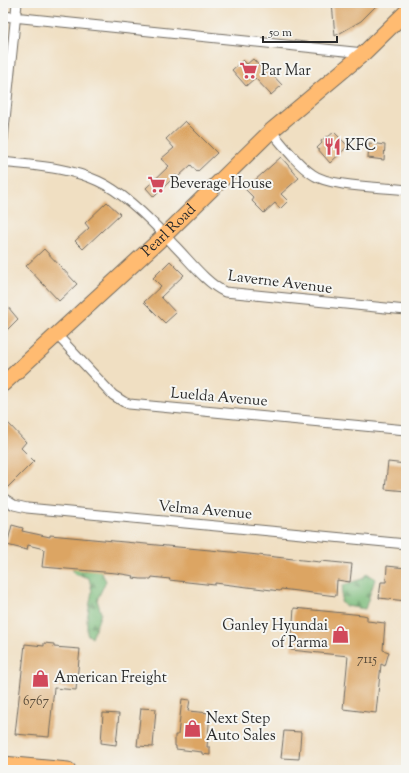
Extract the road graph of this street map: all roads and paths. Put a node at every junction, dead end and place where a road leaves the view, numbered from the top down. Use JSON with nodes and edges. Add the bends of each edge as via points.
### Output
{"nodes":[{"id":1,"x":17,"y":3,"type":"edge"},
{"id":2,"x":406,"y":12,"type":"edge"},
{"id":3,"x":3,"y":16,"type":"edge"},
{"id":4,"x":16,"y":18,"type":"junction"},
{"id":5,"x":364,"y":53,"type":"junction"},
{"id":6,"x":271,"y":131,"type":"junction"},
{"id":7,"x":3,"y":139,"type":"edge"},
{"id":8,"x":3,"y":162,"type":"edge"},
{"id":9,"x":406,"y":190,"type":"edge"},
{"id":10,"x":165,"y":235,"type":"junction"},
{"id":11,"x":406,"y":310,"type":"edge"},
{"id":12,"x":57,"y":335,"type":"junction"},
{"id":13,"x":3,"y":384,"type":"edge"},
{"id":14,"x":406,"y":430,"type":"edge"},
{"id":15,"x":3,"y":498,"type":"edge"},
{"id":16,"x":406,"y":544,"type":"edge"},
{"id":17,"x":3,"y":764,"type":"edge"},
{"id":18,"x":68,"y":770,"type":"edge"}],
"edges":[{"from":1,"to":4,"type":"street"},
{"from":2,"to":5,"type":"main road","name":"Pearl Road"},
{"from":3,"to":4,"type":"street"},
{"from":4,"to":5,"type":"street"},
{"from":4,"to":7,"type":"street"},
{"from":5,"to":6,"type":"main road","name":"Pearl Road"},
{"from":6,"to":9,"type":"street","via":[[305,169],[322,180]]},
{"from":6,"to":10,"type":"main road","name":"Pearl Road"},
{"from":8,"to":10,"type":"street","name":"Laverne Avenue","via":[[54,168],[98,180],[122,196]]},
{"from":10,"to":11,"type":"street","name":"Laverne Avenue","via":[[214,286],[225,292]]},
{"from":10,"to":12,"type":"main road","name":"Pearl Road"},
{"from":12,"to":13,"type":"main road","name":"Pearl Road"},
{"from":12,"to":14,"type":"street","name":"Luelda Avenue","via":[[113,395],[129,404]]},
{"from":15,"to":16,"type":"street","name":"Velma Avenue","via":[[14,506],[27,508]]},
{"from":17,"to":18,"type":"main road"}]}
